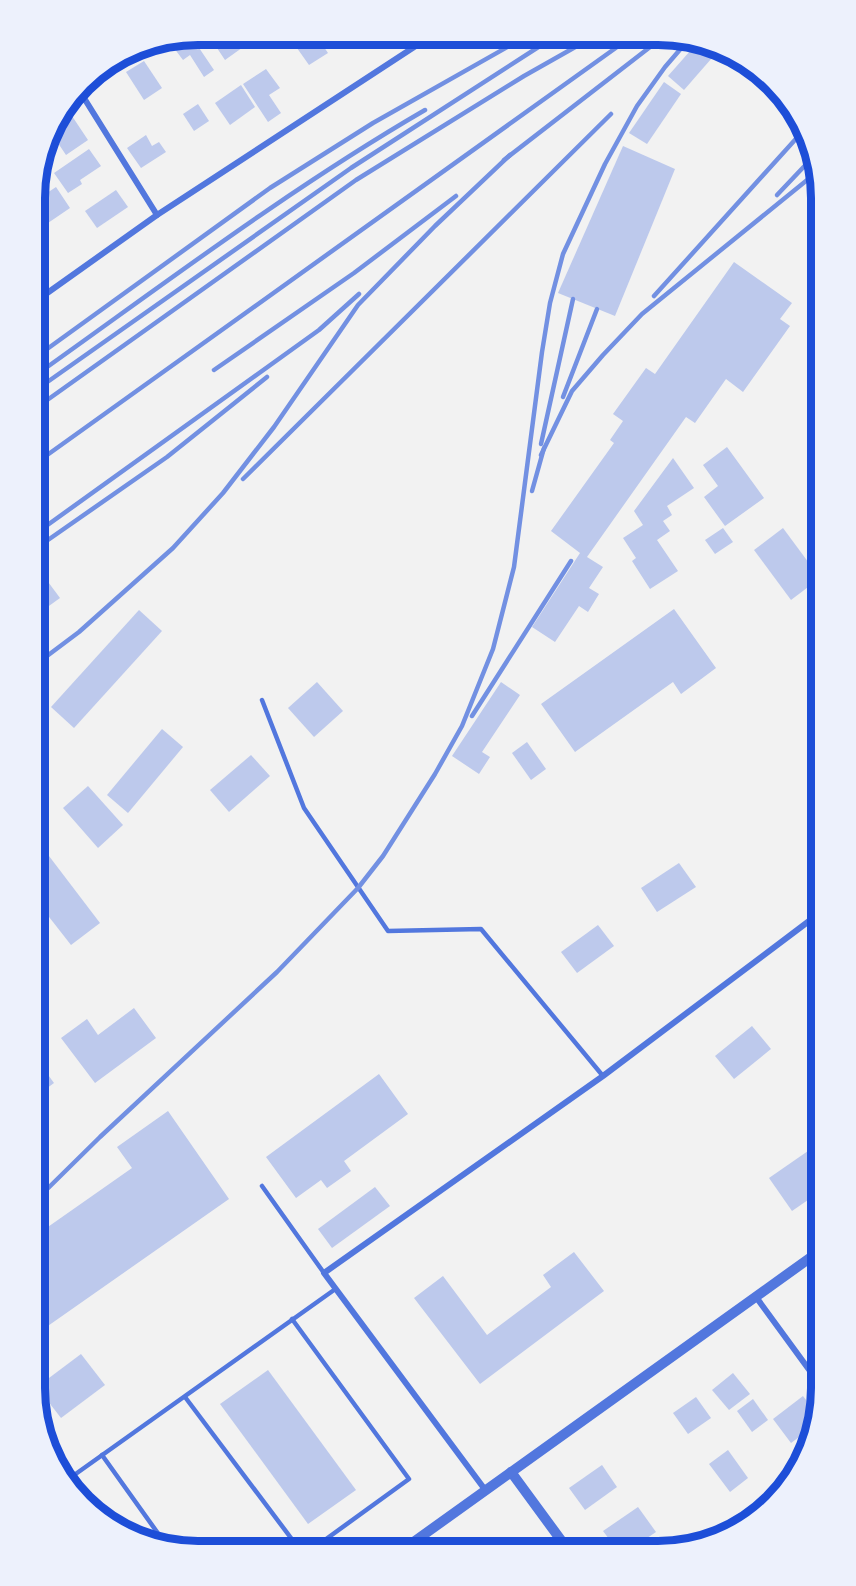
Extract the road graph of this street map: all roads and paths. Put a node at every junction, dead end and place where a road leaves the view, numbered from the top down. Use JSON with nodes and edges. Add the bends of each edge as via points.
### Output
{"nodes":[{"id":1,"x":417,"y":45,"type":"edge"},
{"id":2,"x":83,"y":97,"type":"edge"},
{"id":3,"x":156,"y":215,"type":"junction"},
{"id":4,"x":45,"y":295,"type":"edge"},
{"id":5,"x":262,"y":700,"type":"dead end"},
{"id":6,"x":811,"y":920,"type":"edge"},
{"id":7,"x":603,"y":1076,"type":"junction"},
{"id":8,"x":262,"y":1186,"type":"dead end"},
{"id":9,"x":811,"y":1257,"type":"edge"},
{"id":10,"x":324,"y":1273,"type":"junction"},
{"id":11,"x":334,"y":1290,"type":"junction"},
{"id":12,"x":756,"y":1297,"type":"junction"},
{"id":13,"x":292,"y":1319,"type":"junction"},
{"id":14,"x":811,"y":1372,"type":"edge"},
{"id":15,"x":185,"y":1397,"type":"junction"},
{"id":16,"x":102,"y":1455,"type":"junction"},
{"id":17,"x":511,"y":1472,"type":"junction"},
{"id":18,"x":73,"y":1476,"type":"edge"},
{"id":19,"x":486,"y":1491,"type":"junction"},
{"id":20,"x":160,"y":1536,"type":"edge"},
{"id":21,"x":293,"y":1541,"type":"edge"},
{"id":22,"x":323,"y":1541,"type":"edge"},
{"id":23,"x":415,"y":1541,"type":"edge"},
{"id":24,"x":562,"y":1541,"type":"edge"}],
"edges":[{"from":1,"to":3,"type":"street"},
{"from":2,"to":3,"type":"street"},
{"from":3,"to":4,"type":"street"},
{"from":5,"to":7,"type":"lane","via":[[304,808],[387,931],[481,929]]},
{"from":6,"to":7,"type":"street"},
{"from":7,"to":10,"type":"street"},
{"from":8,"to":10,"type":"lane"},
{"from":9,"to":12,"type":"street"},
{"from":10,"to":11,"type":"street"},
{"from":11,"to":13,"type":"lane"},
{"from":11,"to":19,"type":"street"},
{"from":12,"to":14,"type":"street"},
{"from":12,"to":17,"type":"street"},
{"from":13,"to":15,"type":"lane"},
{"from":13,"to":22,"type":"lane","via":[[409,1479]]},
{"from":15,"to":16,"type":"lane"},
{"from":15,"to":21,"type":"lane"},
{"from":16,"to":18,"type":"lane"},
{"from":16,"to":20,"type":"lane"},
{"from":17,"to":19,"type":"street"},
{"from":17,"to":24,"type":"street"},
{"from":19,"to":23,"type":"street"}]}
